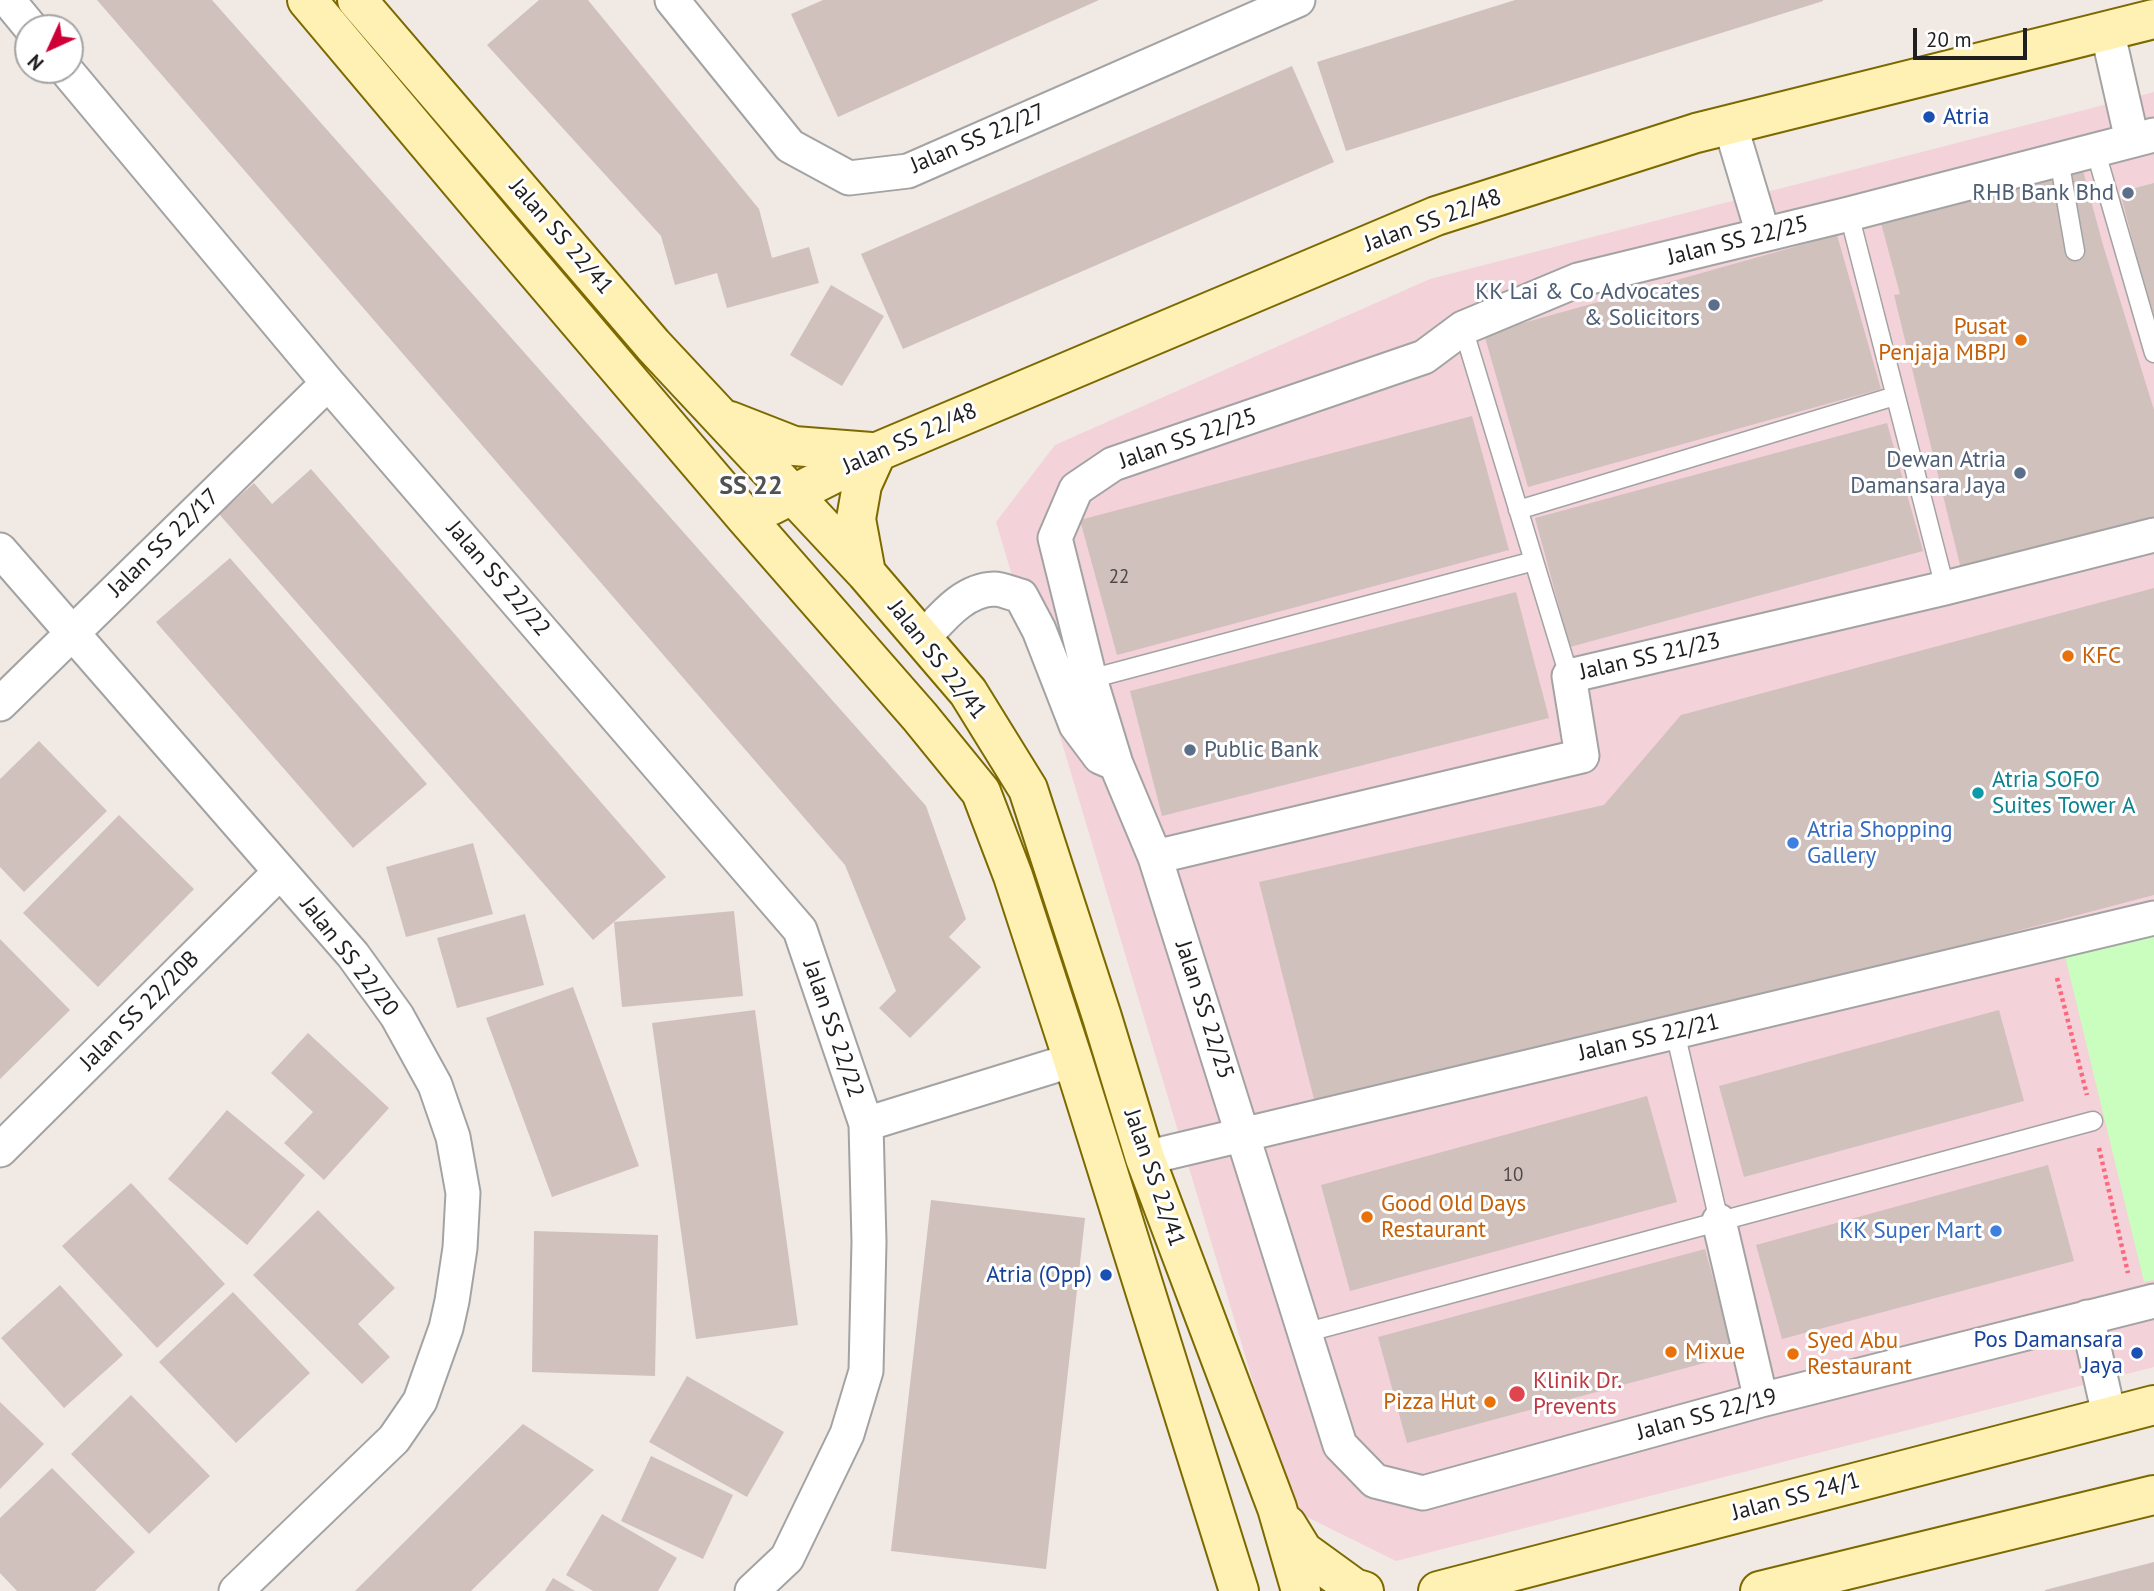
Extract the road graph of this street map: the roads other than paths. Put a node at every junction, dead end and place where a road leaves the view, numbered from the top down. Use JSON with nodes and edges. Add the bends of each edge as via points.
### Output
{"nodes":[{"id":1,"x":8,"y":0,"type":"edge"},
{"id":2,"x":307,"y":0,"type":"edge"},
{"id":3,"x":357,"y":0,"type":"edge"},
{"id":4,"x":672,"y":0,"type":"edge"},
{"id":5,"x":1298,"y":0,"type":"edge"},
{"id":6,"x":20,"y":14,"type":"edge"},
{"id":7,"x":2154,"y":19,"type":"edge"},
{"id":8,"x":2107,"y":30,"type":"junction"},
{"id":9,"x":78,"y":84,"type":"edge"},
{"id":10,"x":1730,"y":124,"type":"junction"},
{"id":11,"x":2143,"y":137,"type":"edge"},
{"id":12,"x":2095,"y":149,"type":"junction"},
{"id":13,"x":2059,"y":159,"type":"junction"},
{"id":14,"x":1849,"y":214,"type":"junction"},
{"id":15,"x":1763,"y":234,"type":"junction"},
{"id":16,"x":2075,"y":251,"type":"dead end"},
{"id":17,"x":1463,"y":328,"type":"junction"},
{"id":18,"x":2151,"y":334,"type":"edge"},
{"id":19,"x":2154,"y":353,"type":"edge"},
{"id":20,"x":328,"y":383,"type":"junction"},
{"id":21,"x":1895,"y":396,"type":"junction"},
{"id":22,"x":718,"y":416,"type":"junction"},
{"id":23,"x":877,"y":452,"type":"junction"},
{"id":24,"x":792,"y":494,"type":"junction"},
{"id":25,"x":1518,"y":510,"type":"junction"},
{"id":26,"x":746,"y":518,"type":"junction"},
{"id":27,"x":2154,"y":535,"type":"edge"},
{"id":28,"x":0,"y":550,"type":"edge"},
{"id":29,"x":1534,"y":561,"type":"junction"},
{"id":30,"x":866,"y":573,"type":"junction"},
{"id":31,"x":1945,"y":588,"type":"junction"},
{"id":32,"x":72,"y":633,"type":"junction"},
{"id":33,"x":923,"y":638,"type":"junction"},
{"id":34,"x":1569,"y":676,"type":"junction"},
{"id":35,"x":1090,"y":679,"type":"junction"},
{"id":36,"x":0,"y":704,"type":"edge"},
{"id":37,"x":1116,"y":764,"type":"junction"},
{"id":38,"x":1155,"y":858,"type":"junction"},
{"id":39,"x":280,"y":873,"type":"junction"},
{"id":40,"x":2154,"y":918,"type":"edge"},
{"id":41,"x":1675,"y":1032,"type":"junction"},
{"id":42,"x":1073,"y":1060,"type":"junction"},
{"id":43,"x":2093,"y":1121,"type":"road end"},
{"id":44,"x":866,"y":1124,"type":"junction"},
{"id":45,"x":1244,"y":1135,"type":"junction"},
{"id":46,"x":0,"y":1150,"type":"edge"},
{"id":47,"x":1144,"y":1158,"type":"junction"},
{"id":48,"x":1719,"y":1221,"type":"junction"},
{"id":49,"x":2145,"y":1302,"type":"edge"},
{"id":50,"x":2087,"y":1317,"type":"junction"},
{"id":51,"x":1304,"y":1333,"type":"junction"},
{"id":52,"x":1761,"y":1401,"type":"junction"},
{"id":53,"x":2154,"y":1405,"type":"edge"},
{"id":54,"x":2109,"y":1415,"type":"junction"},
{"id":55,"x":1423,"y":1493,"type":"joint"},
{"id":56,"x":2154,"y":1495,"type":"edge"},
{"id":57,"x":1277,"y":1508,"type":"junction"},
{"id":58,"x":236,"y":1591,"type":"edge"},
{"id":59,"x":752,"y":1591,"type":"edge"},
{"id":60,"x":1239,"y":1591,"type":"edge"},
{"id":61,"x":1301,"y":1591,"type":"edge"},
{"id":62,"x":1364,"y":1591,"type":"edge"},
{"id":63,"x":1437,"y":1591,"type":"edge"},
{"id":64,"x":1760,"y":1591,"type":"edge"}],
"edges":[{"from":1,"to":6,"type":"street"},
{"from":2,"to":26,"type":"street","name":"Jalan SS 22/41"},
{"from":3,"to":22,"type":"street","name":"Jalan SS 22/41"},
{"from":4,"to":5,"type":"street","name":"Jalan SS 22/27","via":[[790,146],[849,178],[908,171]]},
{"from":7,"to":8,"type":"street","name":"Jalan SS 22/48"},
{"from":8,"to":10,"type":"street","name":"Jalan SS 22/48"},
{"from":8,"to":11,"type":"street"},
{"from":9,"to":20,"type":"street","name":"Jalan SS 22/22"},
{"from":10,"to":15,"type":"street"},
{"from":10,"to":23,"type":"street","name":"Jalan SS 22/48","via":[[1436,216]]},
{"from":11,"to":12,"type":"street","name":"Jalan SS 22/25"},
{"from":12,"to":13,"type":"street","name":"Jalan SS 22/25"},
{"from":12,"to":18,"type":"lane"},
{"from":13,"to":14,"type":"street","name":"Jalan SS 22/25"},
{"from":13,"to":16,"type":"lane"},
{"from":14,"to":15,"type":"street","name":"Jalan SS 22/25"},
{"from":14,"to":21,"type":"lane"},
{"from":15,"to":17,"type":"street","name":"Jalan SS 22/25","via":[[1578,279]]},
{"from":17,"to":25,"type":"lane"},
{"from":17,"to":35,"type":"street","name":"Jalan SS 22/25","via":[[1424,357],[1113,464],[1076,489],[1055,538]]},
{"from":18,"to":19,"type":"lane"},
{"from":20,"to":32,"type":"street","name":"Jalan SS 22/17"},
{"from":20,"to":44,"type":"street","name":"Jalan SS 22/22","via":[[800,930]]},
{"from":21,"to":25,"type":"lane"},
{"from":21,"to":31,"type":"lane"},
{"from":22,"to":23,"type":"street","via":[[794,446]]},
{"from":22,"to":24,"type":"street","name":"Jalan SS 22/41"},
{"from":23,"to":24,"type":"street","name":"Jalan SS 22/48"},
{"from":23,"to":30,"type":"street","via":[[862,485],[856,519]]},
{"from":24,"to":26,"type":"street","name":"Jalan SS 22/48"},
{"from":24,"to":30,"type":"street","name":"Jalan SS 22/41"},
{"from":25,"to":29,"type":"lane"},
{"from":26,"to":42,"type":"street","name":"Jalan SS 22/41","via":[[981,792]]},
{"from":27,"to":31,"type":"street","name":"Jalan SS 21/23"},
{"from":28,"to":32,"type":"street","name":"Jalan SS 22/20"},
{"from":29,"to":34,"type":"lane"},
{"from":29,"to":35,"type":"lane"},
{"from":30,"to":33,"type":"street","name":"Jalan SS 22/41"},
{"from":31,"to":34,"type":"street","name":"Jalan SS 21/23"},
{"from":32,"to":36,"type":"street","name":"Jalan SS 22/17"},
{"from":32,"to":39,"type":"street","name":"Jalan SS 22/20"},
{"from":33,"to":37,"type":"street","via":[[952,607],[976,593],[995,589],[1021,596],[1076,725],[1100,757]]},
{"from":33,"to":47,"type":"street","name":"Jalan SS 22/41","via":[[968,692],[1028,789]]},
{"from":34,"to":38,"type":"street","name":"Jalan SS 21/23","via":[[1582,756]]},
{"from":35,"to":37,"type":"street","name":"Jalan SS 22/25"},
{"from":37,"to":38,"type":"street","name":"Jalan SS 22/25"},
{"from":38,"to":45,"type":"street","name":"Jalan SS 22/25"},
{"from":39,"to":46,"type":"street","name":"Jalan SS 22/20B"},
{"from":39,"to":58,"type":"street","name":"Jalan SS 22/20","via":[[361,965],[397,1016],[435,1085],[453,1137],[463,1193],[460,1248],[446,1328],[421,1401],[394,1439]]},
{"from":40,"to":41,"type":"street","name":"Jalan SS 22/21"},
{"from":41,"to":45,"type":"street","name":"Jalan SS 22/21"},
{"from":41,"to":48,"type":"lane"},
{"from":42,"to":44,"type":"street","name":"Jalan SS 22/22"},
{"from":42,"to":60,"type":"street","name":"Jalan SS 22/41"},
{"from":43,"to":48,"type":"lane"},
{"from":44,"to":59,"type":"street","name":"Jalan SS 22/22","via":[[866,1371],[847,1434],[788,1558]]},
{"from":45,"to":47,"type":"street","name":"Jalan SS 22/21"},
{"from":45,"to":51,"type":"street","name":"Jalan SS 22/25"},
{"from":47,"to":57,"type":"street","name":"Jalan SS 22/41"},
{"from":48,"to":51,"type":"lane"},
{"from":48,"to":52,"type":"street"},
{"from":49,"to":50,"type":"street","name":"Jalan SS 22/19"},
{"from":50,"to":52,"type":"street","name":"Jalan SS 22/19"},
{"from":50,"to":54,"type":"street"},
{"from":51,"to":55,"type":"street","name":"Jalan SS 22/25","via":[[1340,1445],[1375,1481]]},
{"from":52,"to":55,"type":"street","name":"Jalan SS 22/19"},
{"from":53,"to":54,"type":"street","name":"Jalan SS 24/1"},
{"from":54,"to":63,"type":"street","name":"Jalan SS 24/1"},
{"from":56,"to":64,"type":"street"},
{"from":57,"to":61,"type":"street","name":"Jalan SS 22/41"},
{"from":57,"to":62,"type":"street","via":[[1303,1551]]}]}
